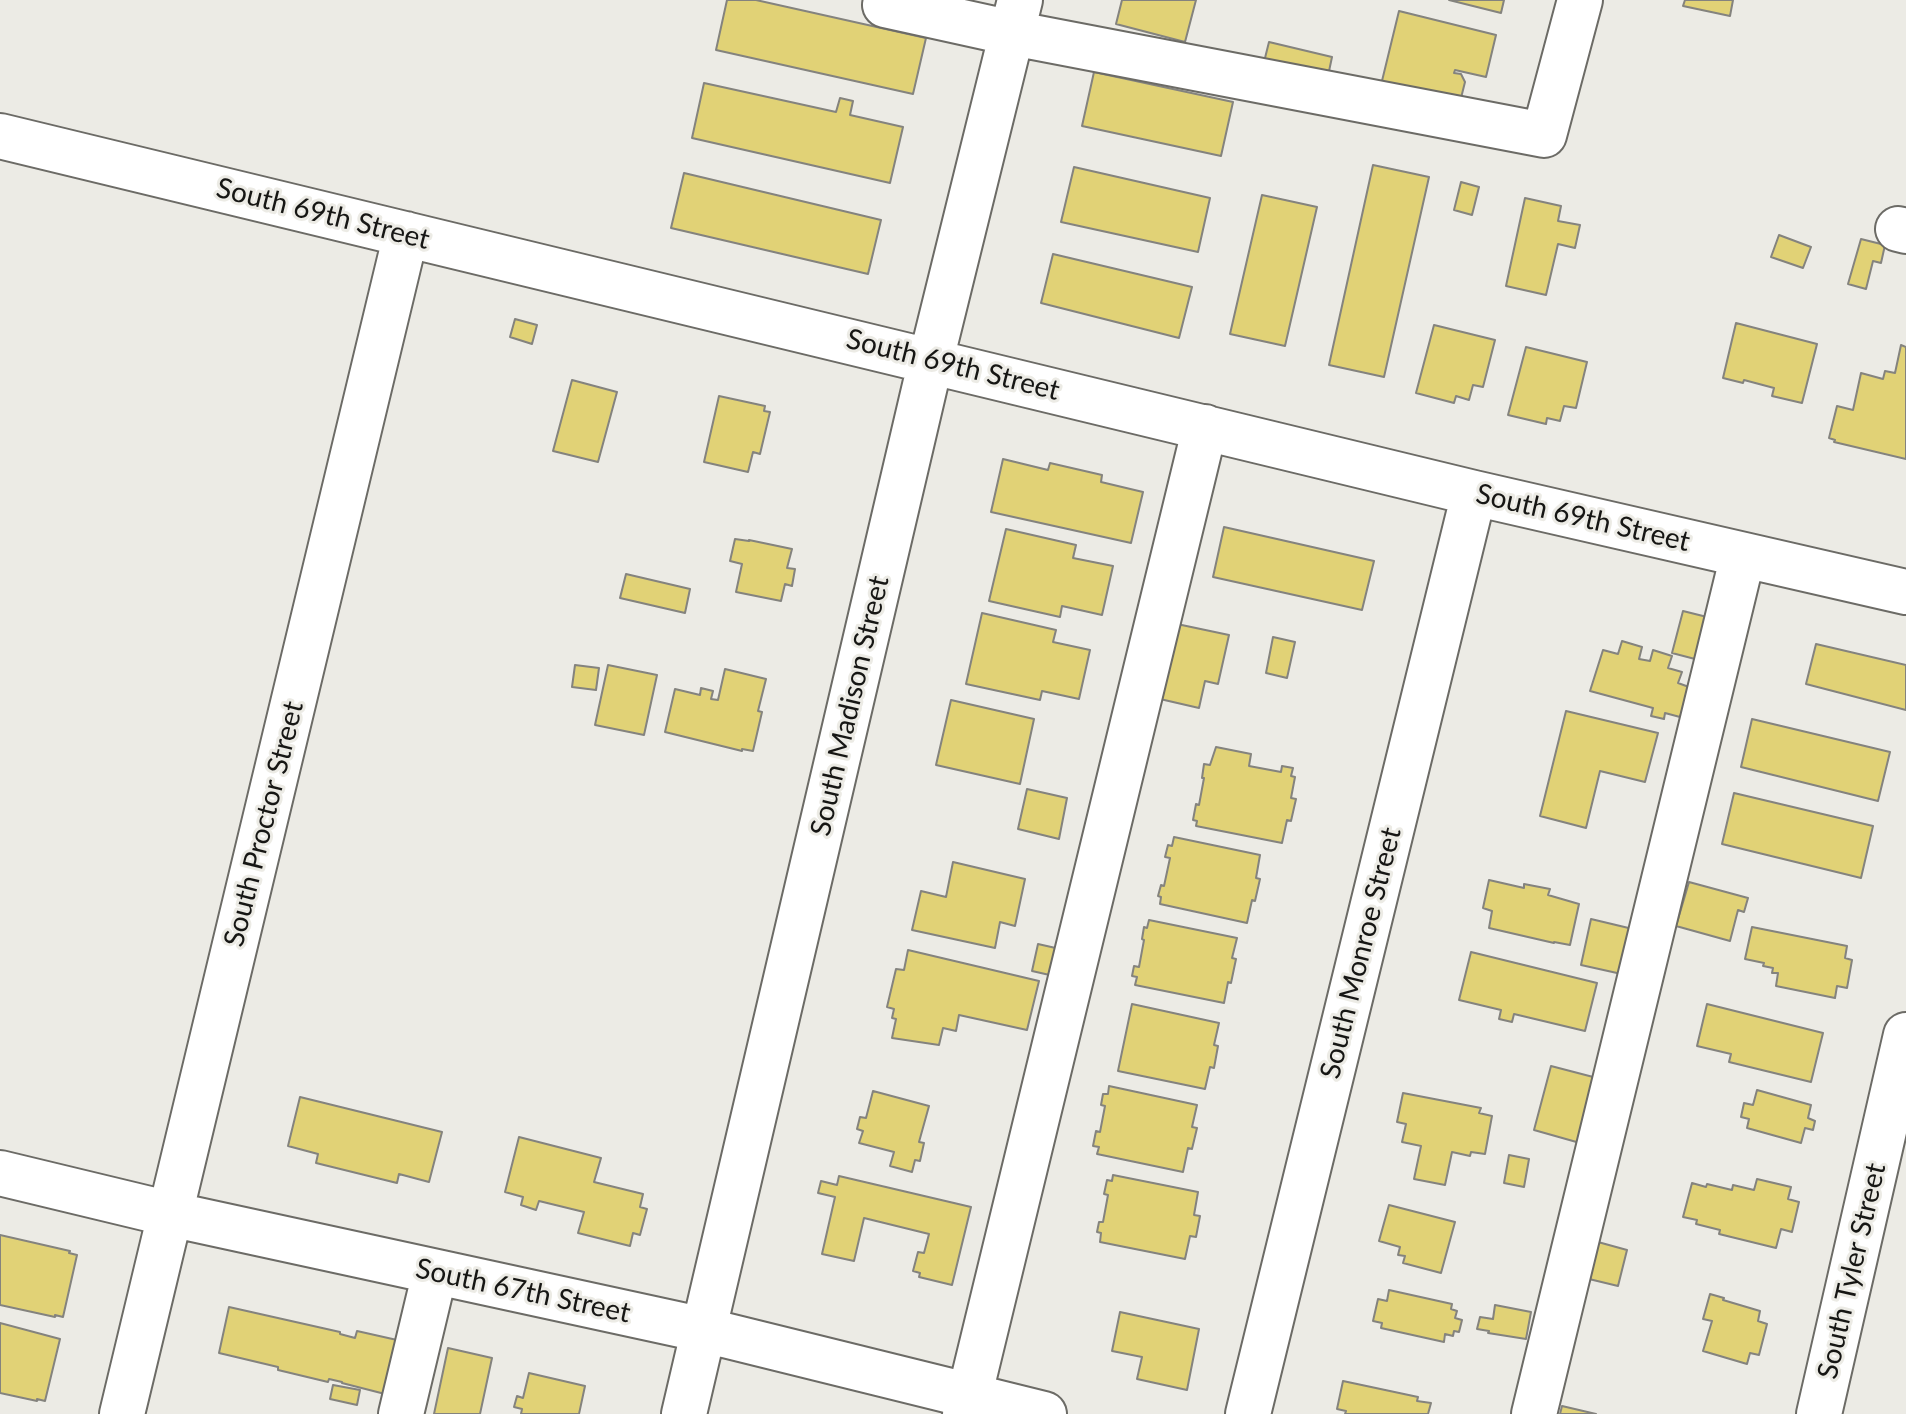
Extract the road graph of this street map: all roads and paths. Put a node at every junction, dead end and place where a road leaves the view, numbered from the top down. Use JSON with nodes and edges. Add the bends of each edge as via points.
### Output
{"nodes":[{"id":1,"x":1580,"y":0,"type":"edge"},
{"id":2,"x":885,"y":5,"type":"dead end"},
{"id":3,"x":1016,"y":16,"type":"edge"},
{"id":4,"x":0,"y":136,"type":"edge"},
{"id":5,"x":406,"y":234,"type":"junction"},
{"id":6,"x":931,"y":360,"type":"junction"},
{"id":7,"x":1205,"y":427,"type":"junction"},
{"id":8,"x":1474,"y":493,"type":"junction"},
{"id":9,"x":1743,"y":555,"type":"junction"},
{"id":10,"x":1906,"y":592,"type":"edge"},
{"id":11,"x":1906,"y":1035,"type":"edge"},
{"id":12,"x":0,"y":1173,"type":"edge"},
{"id":13,"x":170,"y":1214,"type":"junction"},
{"id":14,"x":435,"y":1272,"type":"junction"},
{"id":15,"x":704,"y":1330,"type":"junction"},
{"id":16,"x":967,"y":1405,"type":"edge"},
{"id":17,"x":122,"y":1414,"type":"edge"},
{"id":18,"x":401,"y":1414,"type":"edge"},
{"id":19,"x":684,"y":1414,"type":"edge"},
{"id":20,"x":1044,"y":1414,"type":"edge"},
{"id":21,"x":1248,"y":1414,"type":"edge"},
{"id":22,"x":1534,"y":1414,"type":"edge"},
{"id":23,"x":1819,"y":1414,"type":"edge"}],
"edges":[{"from":1,"to":3,"type":"street","via":[[1544,135]]},
{"from":2,"to":3,"type":"street"},
{"from":3,"to":6,"type":"street","name":"South Madison Street"},
{"from":4,"to":5,"type":"street","name":"South 69th Street"},
{"from":5,"to":6,"type":"street","name":"South 69th Street"},
{"from":5,"to":13,"type":"street","name":"South Proctor Street"},
{"from":6,"to":7,"type":"street","name":"South 69th Street"},
{"from":6,"to":15,"type":"street","name":"South Madison Street"},
{"from":7,"to":8,"type":"street","name":"South 69th Street"},
{"from":7,"to":16,"type":"street"},
{"from":8,"to":9,"type":"street","name":"South 69th Street"},
{"from":8,"to":21,"type":"street","name":"South Monroe Street"},
{"from":9,"to":10,"type":"street","name":"South 69th Street"},
{"from":9,"to":22,"type":"street"},
{"from":11,"to":23,"type":"street","name":"South Tyler Street"},
{"from":12,"to":13,"type":"street","name":"South 67th Street"},
{"from":13,"to":14,"type":"street","name":"South 67th Street"},
{"from":13,"to":17,"type":"street","name":"South Proctor Street"},
{"from":14,"to":15,"type":"street","name":"South 67th Street"},
{"from":14,"to":18,"type":"street"},
{"from":15,"to":16,"type":"street","name":"South 67th Street"},
{"from":15,"to":19,"type":"street","name":"South Madison Street"},
{"from":16,"to":20,"type":"street","name":"South 67th Street"}]}
